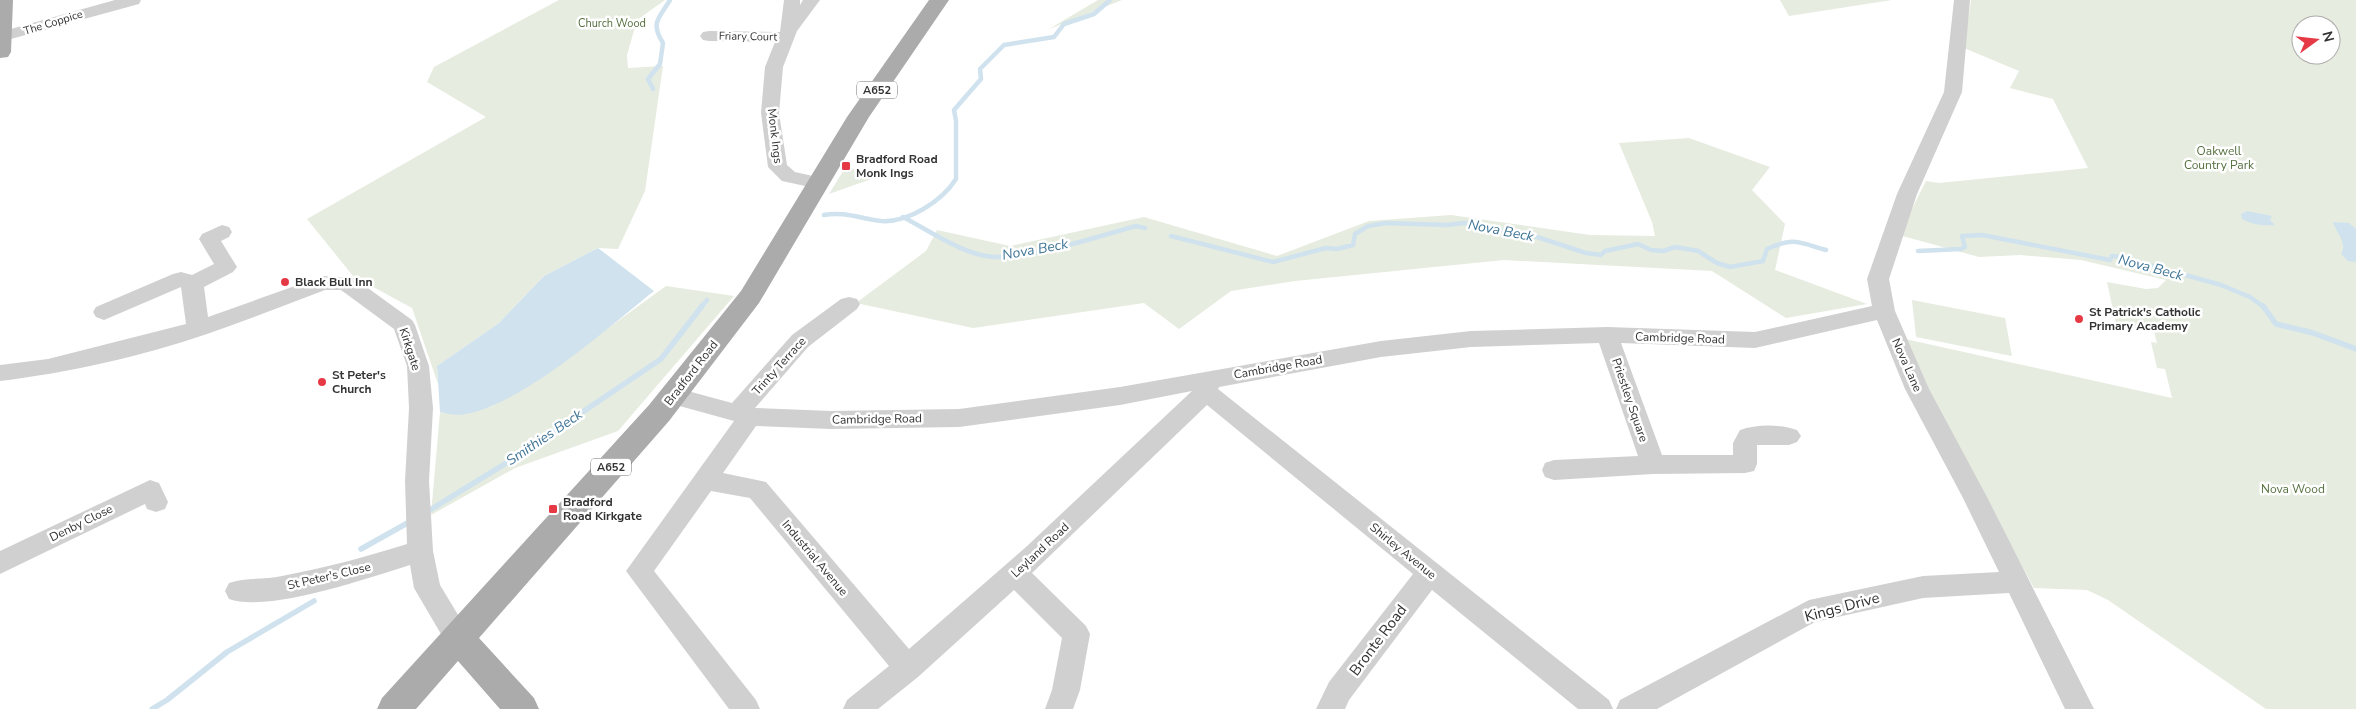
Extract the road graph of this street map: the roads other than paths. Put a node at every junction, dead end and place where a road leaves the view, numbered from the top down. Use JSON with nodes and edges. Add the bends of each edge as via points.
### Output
{"nodes":[{"id":1,"x":3,"y":0,"type":"edge"},
{"id":2,"x":133,"y":0,"type":"edge"},
{"id":3,"x":792,"y":0,"type":"edge"},
{"id":4,"x":812,"y":0,"type":"edge"},
{"id":5,"x":939,"y":0,"type":"edge"},
{"id":6,"x":1962,"y":0,"type":"edge"},
{"id":7,"x":787,"y":35,"type":"junction"},
{"id":8,"x":709,"y":36,"type":"dead end"},
{"id":9,"x":1,"y":44,"type":"edge"},
{"id":10,"x":819,"y":183,"type":"junction"},
{"id":11,"x":222,"y":232,"type":"dead end"},
{"id":12,"x":193,"y":284,"type":"junction"},
{"id":13,"x":849,"y":304,"type":"dead end"},
{"id":14,"x":1884,"y":311,"type":"junction"},
{"id":15,"x":104,"y":312,"type":"dead end"},
{"id":16,"x":198,"y":329,"type":"junction"},
{"id":17,"x":1607,"y":335,"type":"junction"},
{"id":18,"x":0,"y":373,"type":"edge"},
{"id":19,"x":1208,"y":386,"type":"junction"},
{"id":20,"x":673,"y":396,"type":"junction"},
{"id":21,"x":743,"y":415,"type":"junction"},
{"id":22,"x":1790,"y":436,"type":"dead end"},
{"id":23,"x":1652,"y":465,"type":"junction"},
{"id":24,"x":1554,"y":470,"type":"dead end"},
{"id":25,"x":705,"y":480,"type":"junction"},
{"id":26,"x":156,"y":502,"type":"dead end"},
{"id":27,"x":419,"y":528,"type":"junction"},
{"id":28,"x":0,"y":562,"type":"edge"},
{"id":29,"x":1430,"y":572,"type":"junction"},
{"id":30,"x":1015,"y":574,"type":"junction"},
{"id":31,"x":2015,"y":582,"type":"junction"},
{"id":32,"x":238,"y":591,"type":"dead end"},
{"id":33,"x":458,"y":638,"type":"junction"},
{"id":34,"x":908,"y":668,"type":"junction"},
{"id":35,"x":394,"y":709,"type":"edge"},
{"id":36,"x":522,"y":709,"type":"edge"},
{"id":37,"x":746,"y":709,"type":"edge"},
{"id":38,"x":857,"y":709,"type":"edge"},
{"id":39,"x":1059,"y":709,"type":"edge"},
{"id":40,"x":1330,"y":709,"type":"edge"},
{"id":41,"x":1599,"y":709,"type":"edge"},
{"id":42,"x":1630,"y":709,"type":"edge"},
{"id":43,"x":2080,"y":709,"type":"edge"}],
"edges":[{"from":1,"to":9,"type":"main road"},
{"from":2,"to":9,"type":"street","name":"The Coppice"},
{"from":3,"to":7,"type":"street","name":"Monk Ings"},
{"from":4,"to":7,"type":"street","name":"Monk Ings"},
{"from":5,"to":10,"type":"main road","name":"Bradford Road","number":"A652","via":[[858,118]]},
{"from":6,"to":14,"type":"street","name":"Nova Lane","via":[[1953,92],[1907,194],[1878,279]]},
{"from":7,"to":8,"type":"street","name":"Friary Court"},
{"from":7,"to":10,"type":"street","name":"Monk Ings","via":[[774,67],[770,113],[778,167],[789,177]]},
{"from":10,"to":20,"type":"main road","name":"Bradford Road","number":"A652","via":[[750,296]]},
{"from":11,"to":12,"type":"street","via":[[209,239],[226,267]]},
{"from":12,"to":15,"type":"street","via":[[181,279]]},
{"from":12,"to":16,"type":"street"},
{"from":13,"to":21,"type":"street","name":"Trinty Terrace","via":[[800,341]]},
{"from":14,"to":17,"type":"street","name":"Cambridge Road","via":[[1755,340]]},
{"from":14,"to":31,"type":"street","name":"Nova Lane","via":[[1917,389],[1975,497]]},
{"from":16,"to":18,"type":"street","name":"Kirkgate","via":[[48,367]]},
{"from":16,"to":27,"type":"street","name":"Kirkgate","via":[[323,283],[346,283],[404,325],[418,366],[421,408],[417,481]]},
{"from":17,"to":19,"type":"street","name":"Cambridge Road","via":[[1471,339],[1381,349]]},
{"from":17,"to":23,"type":"street","name":"Priestley Square"},
{"from":19,"to":21,"type":"street","name":"Cambridge Road","via":[[959,418],[831,420]]},
{"from":19,"to":29,"type":"street","name":"Shirley Avenue"},
{"from":19,"to":30,"type":"street","name":"Leyland Road"},
{"from":20,"to":21,"type":"street","name":"Cambridge Road"},
{"from":20,"to":33,"type":"main road","name":"Bradford Road","number":"A652"},
{"from":21,"to":25,"type":"street"},
{"from":22,"to":23,"type":"street","via":[[1748,436],[1745,464]]},
{"from":23,"to":24,"type":"street"},
{"from":25,"to":34,"type":"street","name":"Industrial Avenue","via":[[757,488]]},
{"from":25,"to":37,"type":"street","via":[[639,571]]},
{"from":26,"to":28,"type":"street","name":"Denby Close","via":[[150,490]]},
{"from":27,"to":32,"type":"street","name":"St Peter's Close","via":[[358,570],[281,588]]},
{"from":27,"to":33,"type":"street","name":"Kirkgate","via":[[427,588]]},
{"from":29,"to":40,"type":"street","name":"Bronte Road","via":[[1339,691]]},
{"from":29,"to":41,"type":"street","name":"Shirley Avenue"},
{"from":30,"to":34,"type":"street","name":"Leyland Road"},
{"from":30,"to":39,"type":"street","via":[[1076,634],[1066,690]]},
{"from":31,"to":42,"type":"street","name":"Kings Drive","via":[[1923,587],[1809,612]]},
{"from":31,"to":43,"type":"street","name":"Nova Lane"},
{"from":33,"to":35,"type":"main road","name":"Bradford Road","number":"A652"},
{"from":33,"to":36,"type":"main road","name":"Kirkgate"},
{"from":34,"to":38,"type":"street","name":"Leyland Road"}]}
